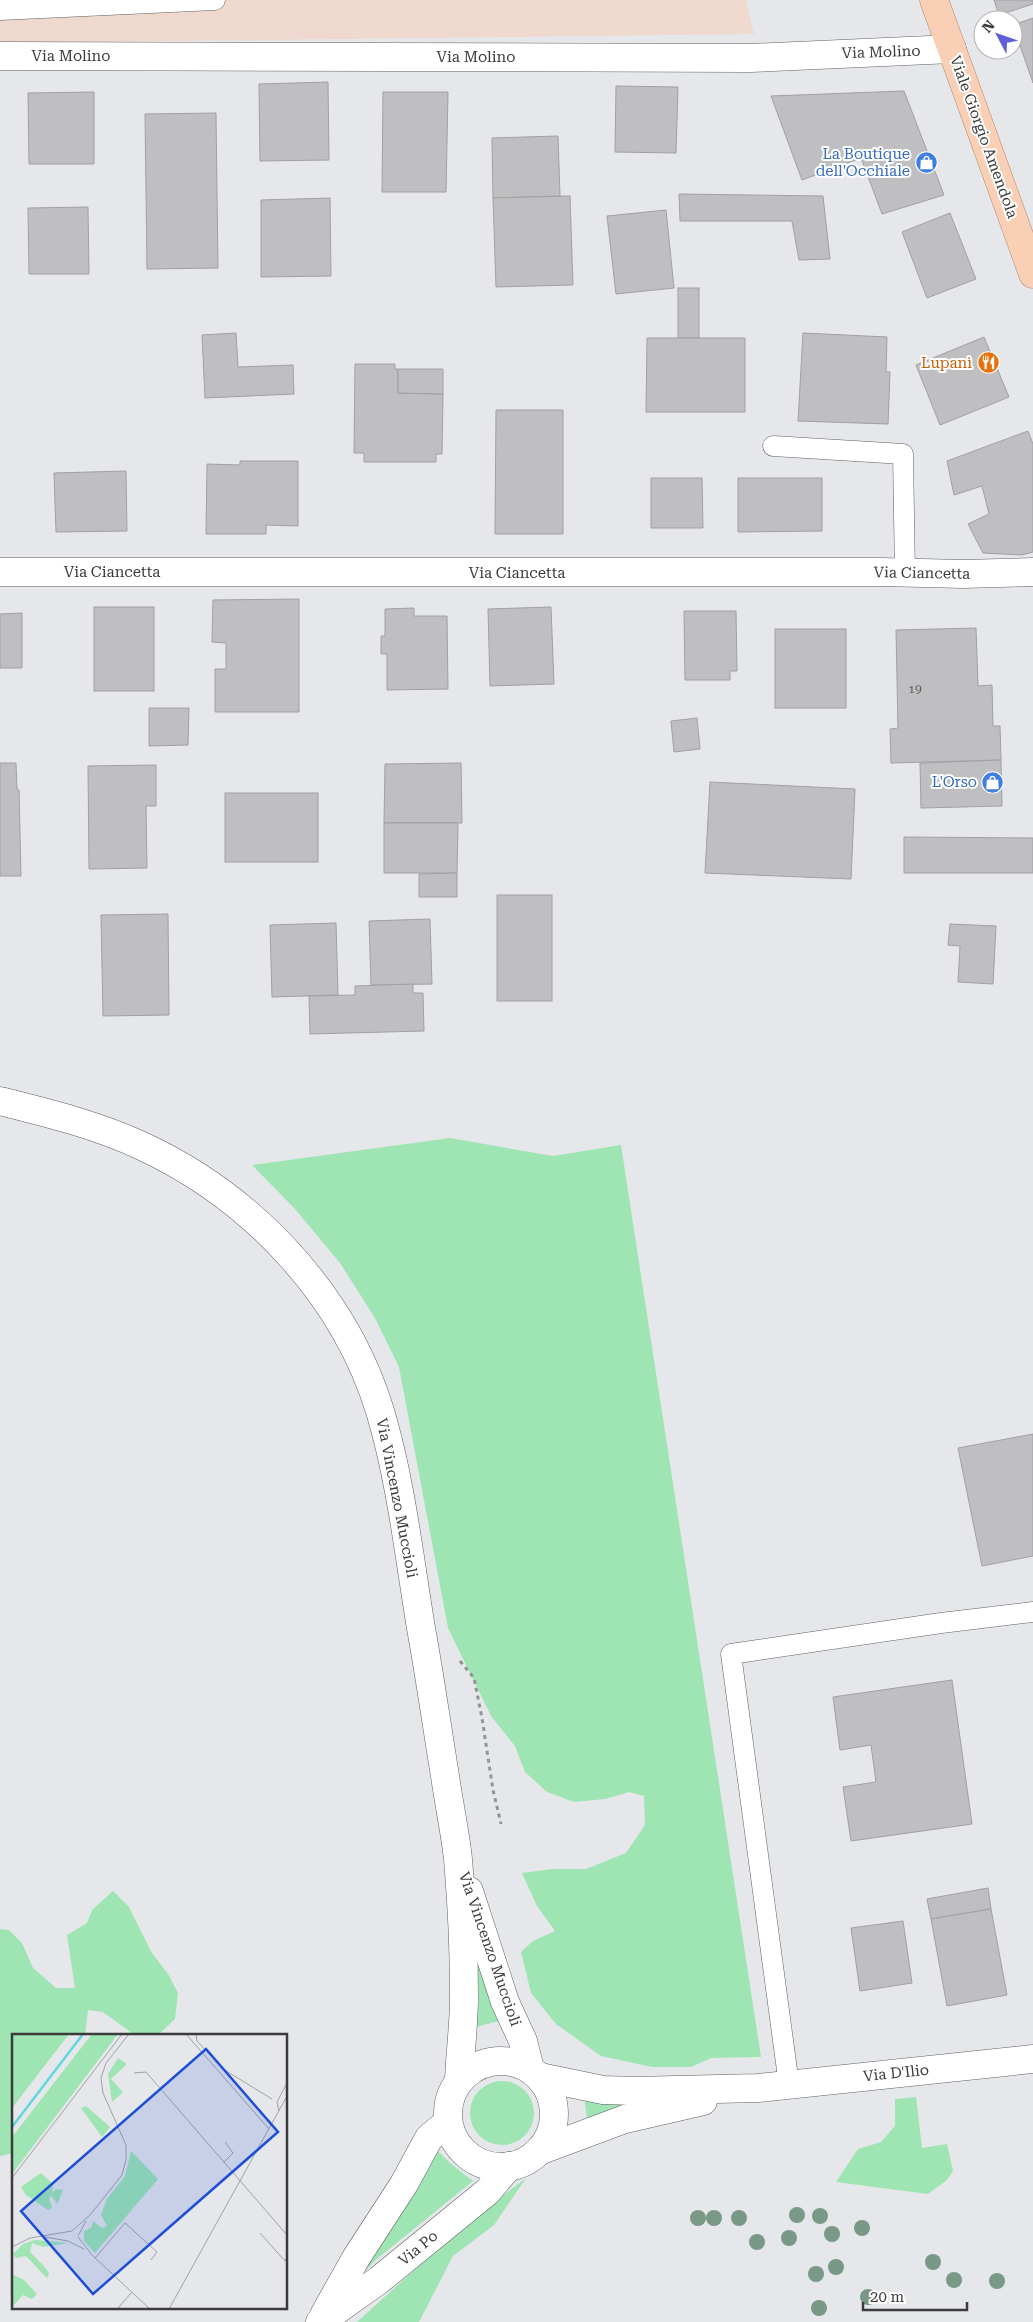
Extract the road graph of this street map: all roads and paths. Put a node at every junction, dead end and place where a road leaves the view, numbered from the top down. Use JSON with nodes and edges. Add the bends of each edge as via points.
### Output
{"nodes":[{"id":1,"x":215,"y":0,"type":"edge"},
{"id":2,"x":934,"y":0,"type":"edge"},
{"id":3,"x":0,"y":10,"type":"edge"},
{"id":4,"x":952,"y":49,"type":"junction"},
{"id":5,"x":0,"y":56,"type":"edge"},
{"id":6,"x":1033,"y":274,"type":"edge"},
{"id":7,"x":773,"y":446,"type":"dead end"},
{"id":8,"x":0,"y":572,"type":"edge"},
{"id":9,"x":1033,"y":572,"type":"edge"},
{"id":10,"x":905,"y":573,"type":"junction"},
{"id":11,"x":0,"y":1101,"type":"edge"},
{"id":12,"x":1033,"y":1612,"type":"edge"},
{"id":13,"x":427,"y":1664,"type":"junction"},
{"id":14,"x":501,"y":1824,"type":"dead end"},
{"id":15,"x":458,"y":1858,"type":"junction"},
{"id":16,"x":1033,"y":2059,"type":"edge"},
{"id":17,"x":535,"y":2073,"type":"junction"},
{"id":18,"x":459,"y":2081,"type":"junction"},
{"id":19,"x":789,"y":2085,"type":"junction"},
{"id":20,"x":758,"y":2088,"type":"junction"},
{"id":21,"x":448,"y":2122,"type":"junction"},
{"id":22,"x":539,"y":2151,"type":"junction"},
{"id":23,"x":509,"y":2166,"type":"junction"},
{"id":24,"x":320,"y":2322,"type":"edge"}],
"edges":[{"from":1,"to":3,"type":"lane"},
{"from":2,"to":4,"type":"main road","name":"Viale Giorgio Amendola"},
{"from":4,"to":5,"type":"street","name":"Via Molino","via":[[750,58]]},
{"from":4,"to":6,"type":"main road","name":"Viale Giorgio Amendola"},
{"from":7,"to":10,"type":"lane","via":[[903,454]]},
{"from":8,"to":10,"type":"street","name":"Via Ciancetta"},
{"from":9,"to":10,"type":"street","name":"Via Ciancetta"},
{"from":11,"to":13,"type":"street","name":"Via Vincenzo Muccioli","via":[[88,1124],[180,1166],[241,1208],[292,1256],[313,1282],[357,1356],[379,1409],[394,1469]]},
{"from":12,"to":19,"type":"lane","via":[[731,1654]]},
{"from":13,"to":14,"type":"path","via":[[451,1659],[462,1662],[474,1678]]},
{"from":13,"to":15,"type":"street","name":"Via Vincenzo Muccioli"},
{"from":15,"to":17,"type":"street","name":"Via Vincenzo Muccioli","via":[[505,2002]]},
{"from":15,"to":18,"type":"street","name":"Via Vincenzo Muccioli","via":[[464,1999]]},
{"from":16,"to":19,"type":"street","name":"Via D'Ilio"},
{"from":17,"to":18,"type":"street","via":[[516,2062],[500,2060],[484,2063]]},
{"from":17,"to":20,"type":"street","name":"Via D'Ilio","via":[[603,2090]]},
{"from":17,"to":22,"type":"street","via":[[549,2090],[554,2106],[554,2122]]},
{"from":18,"to":21,"type":"street","via":[[448,2107]]},
{"from":19,"to":20,"type":"street","name":"Via D'Ilio"},
{"from":20,"to":22,"type":"street","name":"Via D'Ilio","via":[[625,2120]]},
{"from":21,"to":23,"type":"street","via":[[453,2138],[476,2162],[492,2167]]},
{"from":21,"to":24,"type":"street","name":"Via Po","via":[[430,2138]]},
{"from":22,"to":23,"type":"street","via":[[526,2161]]},
{"from":23,"to":24,"type":"street","name":"Via Po","via":[[487,2192],[379,2280]]}]}
